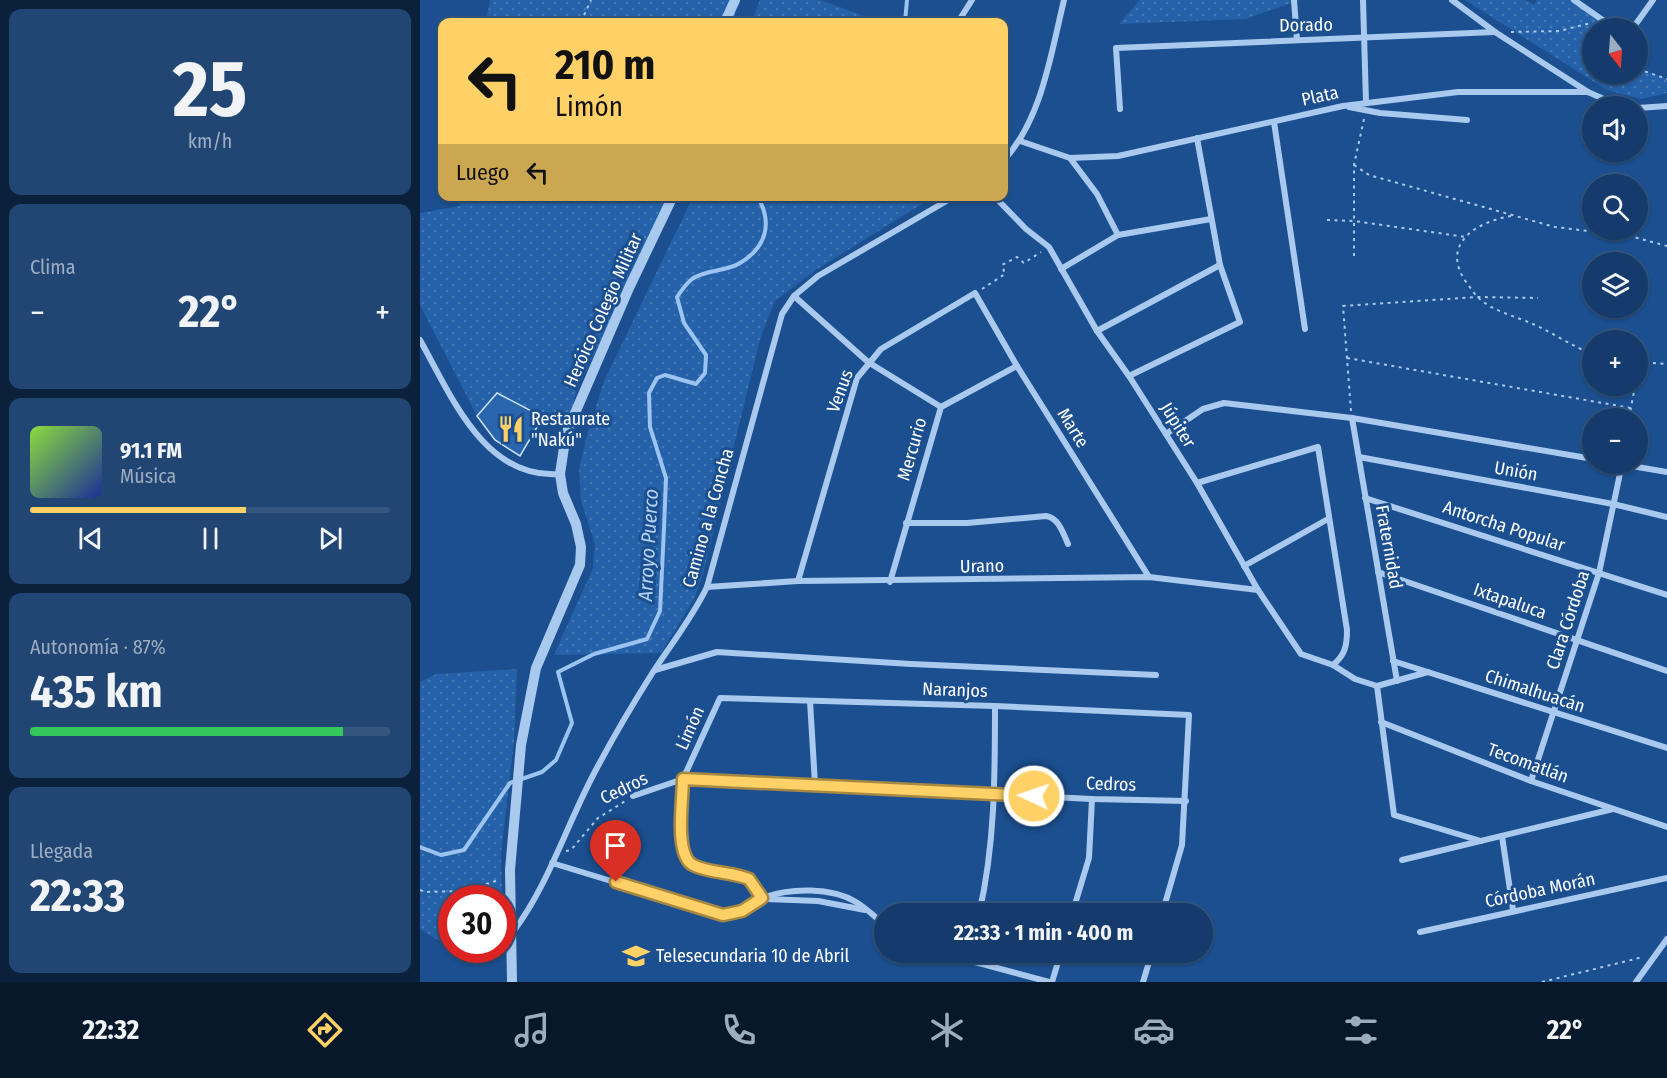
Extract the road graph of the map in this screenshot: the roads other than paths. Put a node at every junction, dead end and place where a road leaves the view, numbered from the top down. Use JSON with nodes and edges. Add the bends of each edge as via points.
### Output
{"nodes":[{"id":1,"x":735,"y":0,"type":"edge"},
{"id":2,"x":972,"y":0,"type":"edge"},
{"id":3,"x":1064,"y":0,"type":"edge"},
{"id":4,"x":1294,"y":0,"type":"edge"},
{"id":5,"x":1363,"y":0,"type":"edge"},
{"id":6,"x":1452,"y":0,"type":"edge"},
{"id":7,"x":1574,"y":0,"type":"edge"},
{"id":8,"x":1653,"y":0,"type":"edge"},
{"id":9,"x":727,"y":18,"type":"edge"},
{"id":10,"x":961,"y":18,"type":"edge"},
{"id":11,"x":1601,"y":18,"type":"edge"},
{"id":12,"x":1641,"y":18,"type":"edge"},
{"id":13,"x":1496,"y":33,"type":"junction"},
{"id":14,"x":1297,"y":39,"type":"junction"},
{"id":15,"x":1364,"y":39,"type":"junction"},
{"id":16,"x":1588,"y":92,"type":"junction"},
{"id":17,"x":1597,"y":96,"type":"edge"},
{"id":18,"x":1366,"y":102,"type":"junction"},
{"id":19,"x":1343,"y":106,"type":"junction"},
{"id":20,"x":1667,"y":106,"type":"edge"},
{"id":21,"x":1648,"y":107,"type":"edge"},
{"id":22,"x":1120,"y":109,"type":"dead end"},
{"id":23,"x":1467,"y":120,"type":"dead end"},
{"id":24,"x":1274,"y":122,"type":"junction"},
{"id":25,"x":1197,"y":138,"type":"junction"},
{"id":26,"x":1020,"y":141,"type":"junction"},
{"id":27,"x":1008,"y":155,"type":"edge"},
{"id":28,"x":1071,"y":158,"type":"junction"},
{"id":29,"x":671,"y":201,"type":"edge"},
{"id":30,"x":946,"y":201,"type":"edge"},
{"id":31,"x":999,"y":201,"type":"edge"},
{"id":32,"x":1211,"y":219,"type":"junction"},
{"id":33,"x":1118,"y":234,"type":"junction"},
{"id":34,"x":1220,"y":265,"type":"junction"},
{"id":35,"x":1061,"y":269,"type":"junction"},
{"id":36,"x":975,"y":293,"type":"joint"},
{"id":37,"x":794,"y":296,"type":"junction"},
{"id":38,"x":1305,"y":329,"type":"dead end"},
{"id":39,"x":1097,"y":331,"type":"junction"},
{"id":40,"x":420,"y":340,"type":"edge"},
{"id":41,"x":868,"y":362,"type":"junction"},
{"id":42,"x":1017,"y":366,"type":"junction"},
{"id":43,"x":1129,"y":376,"type":"junction"},
{"id":44,"x":941,"y":407,"type":"junction"},
{"id":45,"x":1352,"y":418,"type":"junction"},
{"id":46,"x":1166,"y":434,"type":"junction"},
{"id":47,"x":1582,"y":457,"type":"edge"},
{"id":48,"x":1359,"y":458,"type":"junction"},
{"id":49,"x":1648,"y":469,"type":"edge"},
{"id":50,"x":1667,"y":472,"type":"edge"},
{"id":51,"x":560,"y":474,"type":"junction"},
{"id":52,"x":1618,"y":474,"type":"edge"},
{"id":53,"x":1197,"y":483,"type":"junction"},
{"id":54,"x":1365,"y":498,"type":"junction"},
{"id":55,"x":1613,"y":504,"type":"junction"},
{"id":56,"x":1667,"y":517,"type":"edge"},
{"id":57,"x":1328,"y":519,"type":"junction"},
{"id":58,"x":906,"y":523,"type":"junction"},
{"id":59,"x":1068,"y":544,"type":"dead end"},
{"id":60,"x":1244,"y":566,"type":"junction"},
{"id":61,"x":1378,"y":572,"type":"junction"},
{"id":62,"x":1599,"y":573,"type":"junction"},
{"id":63,"x":1149,"y":578,"type":"junction"},
{"id":64,"x":798,"y":581,"type":"junction"},
{"id":65,"x":890,"y":582,"type":"junction"},
{"id":66,"x":707,"y":587,"type":"junction"},
{"id":67,"x":1258,"y":590,"type":"junction"},
{"id":68,"x":1667,"y":595,"type":"edge"},
{"id":69,"x":1577,"y":640,"type":"junction"},
{"id":70,"x":1393,"y":660,"type":"junction"},
{"id":71,"x":1333,"y":665,"type":"junction"},
{"id":72,"x":655,"y":670,"type":"junction"},
{"id":73,"x":1667,"y":671,"type":"edge"},
{"id":74,"x":1428,"y":672,"type":"junction"},
{"id":75,"x":1156,"y":675,"type":"dead end"},
{"id":76,"x":1397,"y":681,"type":"junction"},
{"id":77,"x":1377,"y":686,"type":"junction"},
{"id":78,"x":720,"y":698,"type":"joint"},
{"id":79,"x":810,"y":701,"type":"junction"},
{"id":80,"x":995,"y":706,"type":"junction"},
{"id":81,"x":1553,"y":713,"type":"junction"},
{"id":82,"x":1381,"y":722,"type":"junction"},
{"id":83,"x":1667,"y":748,"type":"edge"},
{"id":84,"x":683,"y":779,"type":"junction"},
{"id":85,"x":1531,"y":781,"type":"junction"},
{"id":86,"x":815,"y":784,"type":"junction"},
{"id":87,"x":995,"y":793,"type":"junction"},
{"id":88,"x":633,"y":796,"type":"road end"},
{"id":89,"x":1092,"y":799,"type":"junction"},
{"id":90,"x":1186,"y":801,"type":"junction"},
{"id":91,"x":1614,"y":808,"type":"junction"},
{"id":92,"x":1667,"y":827,"type":"edge"},
{"id":93,"x":1502,"y":836,"type":"junction"},
{"id":94,"x":1481,"y":841,"type":"junction"},
{"id":95,"x":1402,"y":860,"type":"dead end"},
{"id":96,"x":552,"y":862,"type":"junction"},
{"id":97,"x":1667,"y":878,"type":"edge"},
{"id":98,"x":511,"y":885,"type":"edge"},
{"id":99,"x":762,"y":898,"type":"junction"},
{"id":100,"x":982,"y":903,"type":"edge"},
{"id":101,"x":1075,"y":903,"type":"edge"},
{"id":102,"x":1165,"y":903,"type":"edge"},
{"id":103,"x":866,"y":910,"type":"junction"},
{"id":104,"x":1514,"y":910,"type":"junction"},
{"id":105,"x":874,"y":916,"type":"edge"},
{"id":106,"x":516,"y":929,"type":"edge"},
{"id":107,"x":1420,"y":932,"type":"dead end"},
{"id":108,"x":1667,"y":939,"type":"edge"},
{"id":109,"x":512,"y":963,"type":"edge"},
{"id":110,"x":976,"y":963,"type":"edge"},
{"id":111,"x":1057,"y":963,"type":"edge"},
{"id":112,"x":1149,"y":963,"type":"edge"},
{"id":113,"x":512,"y":982,"type":"edge"},
{"id":114,"x":1051,"y":982,"type":"edge"},
{"id":115,"x":1143,"y":982,"type":"edge"},
{"id":116,"x":1636,"y":982,"type":"edge"}],
"edges":[{"from":1,"to":9,"type":"street"},
{"from":2,"to":10,"type":"street"},
{"from":3,"to":26,"type":"street","via":[[1035,108]]},
{"from":4,"to":14,"type":"street"},
{"from":5,"to":15,"type":"street"},
{"from":6,"to":13,"type":"street"},
{"from":7,"to":11,"type":"street"},
{"from":8,"to":12,"type":"street"},
{"from":13,"to":15,"type":"street","name":"Dorado"},
{"from":13,"to":16,"type":"street"},
{"from":14,"to":15,"type":"street","name":"Dorado"},
{"from":14,"to":22,"type":"street","name":"Dorado","via":[[1116,48]]},
{"from":15,"to":18,"type":"street"},
{"from":16,"to":17,"type":"street","name":"Plata"},
{"from":16,"to":18,"type":"street","name":"Plata","via":[[1458,92]]},
{"from":18,"to":19,"type":"street","name":"Plata"},
{"from":19,"to":23,"type":"street"},
{"from":19,"to":24,"type":"street","name":"Plata"},
{"from":20,"to":21,"type":"street"},
{"from":24,"to":25,"type":"street","name":"Plata"},
{"from":24,"to":38,"type":"street"},
{"from":25,"to":28,"type":"street","name":"Plata","via":[[1118,156]]},
{"from":25,"to":32,"type":"street"},
{"from":26,"to":27,"type":"street"},
{"from":26,"to":28,"type":"street","name":"Plata"},
{"from":28,"to":33,"type":"street","via":[[1097,194]]},
{"from":29,"to":51,"type":"street","name":"Heróico Colegio Militar","via":[[566,434]]},
{"from":30,"to":37,"type":"street","name":"Camino a la Concha","via":[[818,276]]},
{"from":31,"to":35,"type":"street","name":"Júpiter","via":[[1049,247]]},
{"from":32,"to":33,"type":"street"},
{"from":32,"to":34,"type":"street"},
{"from":33,"to":35,"type":"street"},
{"from":34,"to":39,"type":"street"},
{"from":34,"to":43,"type":"street","via":[[1240,322]]},
{"from":35,"to":39,"type":"street","name":"Júpiter"},
{"from":36,"to":41,"type":"street","name":"Venus","via":[[881,349]]},
{"from":36,"to":42,"type":"street","name":"Marte"},
{"from":37,"to":41,"type":"street"},
{"from":37,"to":66,"type":"street","name":"Camino a la Concha","via":[[782,314]]},
{"from":39,"to":43,"type":"street","name":"Júpiter"},
{"from":40,"to":51,"type":"street","via":[[468,424],[484,444],[509,463],[544,475]]},
{"from":41,"to":44,"type":"street"},
{"from":41,"to":64,"type":"street","name":"Venus","via":[[857,378]]},
{"from":42,"to":44,"type":"street","name":"Mercurio"},
{"from":42,"to":63,"type":"street","name":"Marte"},
{"from":43,"to":46,"type":"street","name":"Júpiter"},
{"from":44,"to":58,"type":"street","name":"Mercurio"},
{"from":45,"to":46,"type":"street","via":[[1224,403],[1203,409]]},
{"from":45,"to":47,"type":"street"},
{"from":45,"to":48,"type":"street","name":"Fraternidad"},
{"from":46,"to":53,"type":"street","name":"Júpiter"},
{"from":48,"to":54,"type":"street","name":"Fraternidad"},
{"from":48,"to":55,"type":"street","name":"Unión"},
{"from":49,"to":50,"type":"street"},
{"from":51,"to":98,"type":"street","via":[[563,494],[576,524],[580,565],[536,668],[520,745]]},
{"from":52,"to":55,"type":"street","name":"Clara Córdoba"},
{"from":53,"to":57,"type":"street","via":[[1318,447]]},
{"from":53,"to":60,"type":"street","name":"Júpiter"},
{"from":54,"to":61,"type":"street","name":"Fraternidad"},
{"from":54,"to":62,"type":"street","name":"Antorcha Popular"},
{"from":55,"to":56,"type":"street","name":"Unión"},
{"from":55,"to":62,"type":"street","name":"Clara Córdoba"},
{"from":57,"to":60,"type":"street"},
{"from":57,"to":71,"type":"street","via":[[1347,630],[1343,657]]},
{"from":58,"to":59,"type":"street","via":[[967,523],[1046,516],[1057,522]]},
{"from":58,"to":65,"type":"street","name":"Mercurio"},
{"from":60,"to":67,"type":"street","name":"Júpiter"},
{"from":61,"to":69,"type":"street","name":"Ixtapaluca"},
{"from":61,"to":70,"type":"street","name":"Fraternidad"},
{"from":62,"to":68,"type":"street","name":"Antorcha Popular"},
{"from":62,"to":69,"type":"street","name":"Clara Córdoba"},
{"from":63,"to":65,"type":"street","name":"Urano"},
{"from":63,"to":67,"type":"street","name":"Urano"},
{"from":64,"to":65,"type":"street","name":"Urano"},
{"from":64,"to":66,"type":"street","name":"Urano"},
{"from":66,"to":72,"type":"street","name":"Camino a la Concha","via":[[686,629]]},
{"from":67,"to":71,"type":"street","name":"Júpiter","via":[[1301,654]]},
{"from":69,"to":73,"type":"street","name":"Ixtapaluca"},
{"from":69,"to":81,"type":"street","name":"Clara Córdoba"},
{"from":70,"to":74,"type":"street","name":"Chimalhuacán"},
{"from":70,"to":76,"type":"street","name":"Fraternidad"},
{"from":71,"to":77,"type":"street","name":"Júpiter","via":[[1355,679]]},
{"from":72,"to":75,"type":"street","via":[[717,652]]},
{"from":72,"to":96,"type":"street","name":"Camino a la Concha","via":[[597,768]]},
{"from":74,"to":76,"type":"street"},
{"from":74,"to":81,"type":"street","name":"Chimalhuacán"},
{"from":76,"to":77,"type":"street"},
{"from":77,"to":82,"type":"street"},
{"from":78,"to":79,"type":"street","name":"Naranjos"},
{"from":78,"to":84,"type":"street","name":"Limón"},
{"from":79,"to":80,"type":"street","name":"Naranjos"},
{"from":79,"to":86,"type":"street"},
{"from":80,"to":87,"type":"street"},
{"from":80,"to":90,"type":"street","name":"Naranjos","via":[[1189,715]]},
{"from":81,"to":83,"type":"street","name":"Chimalhuacán"},
{"from":81,"to":85,"type":"street","name":"Clara Córdoba"},
{"from":82,"to":85,"type":"street","name":"Tecomatlán"},
{"from":82,"to":94,"type":"street","via":[[1394,815]]},
{"from":84,"to":86,"type":"street","name":"Cedros"},
{"from":84,"to":88,"type":"street","name":"Cedros"},
{"from":84,"to":99,"type":"street","name":"Limón","via":[[681,844],[685,856],[693,865],[749,879]]},
{"from":85,"to":91,"type":"street","name":"Tecomatlán"},
{"from":86,"to":87,"type":"street","name":"Cedros"},
{"from":87,"to":89,"type":"street","name":"Cedros"},
{"from":87,"to":100,"type":"street","via":[[988,876]]},
{"from":89,"to":90,"type":"street","name":"Cedros"},
{"from":89,"to":101,"type":"street","via":[[1089,858]]},
{"from":90,"to":102,"type":"street","via":[[1182,845]]},
{"from":91,"to":92,"type":"street","name":"Tecomatlán"},
{"from":91,"to":93,"type":"street"},
{"from":93,"to":94,"type":"street"},
{"from":93,"to":104,"type":"street"},
{"from":94,"to":95,"type":"street"},
{"from":96,"to":99,"type":"street","via":[[723,915],[742,911]]},
{"from":96,"to":106,"type":"street","name":"Camino a la Concha"},
{"from":97,"to":104,"type":"street","name":"Córdoba Morán"},
{"from":99,"to":103,"type":"street","via":[[818,901]]},
{"from":99,"to":103,"type":"street","via":[[809,889],[854,900]]},
{"from":103,"to":105,"type":"street"},
{"from":104,"to":107,"type":"street","name":"Córdoba Morán"},
{"from":108,"to":116,"type":"street"},
{"from":109,"to":113,"type":"street"},
{"from":110,"to":114,"type":"street"},
{"from":111,"to":114,"type":"street"},
{"from":112,"to":115,"type":"street"}]}
